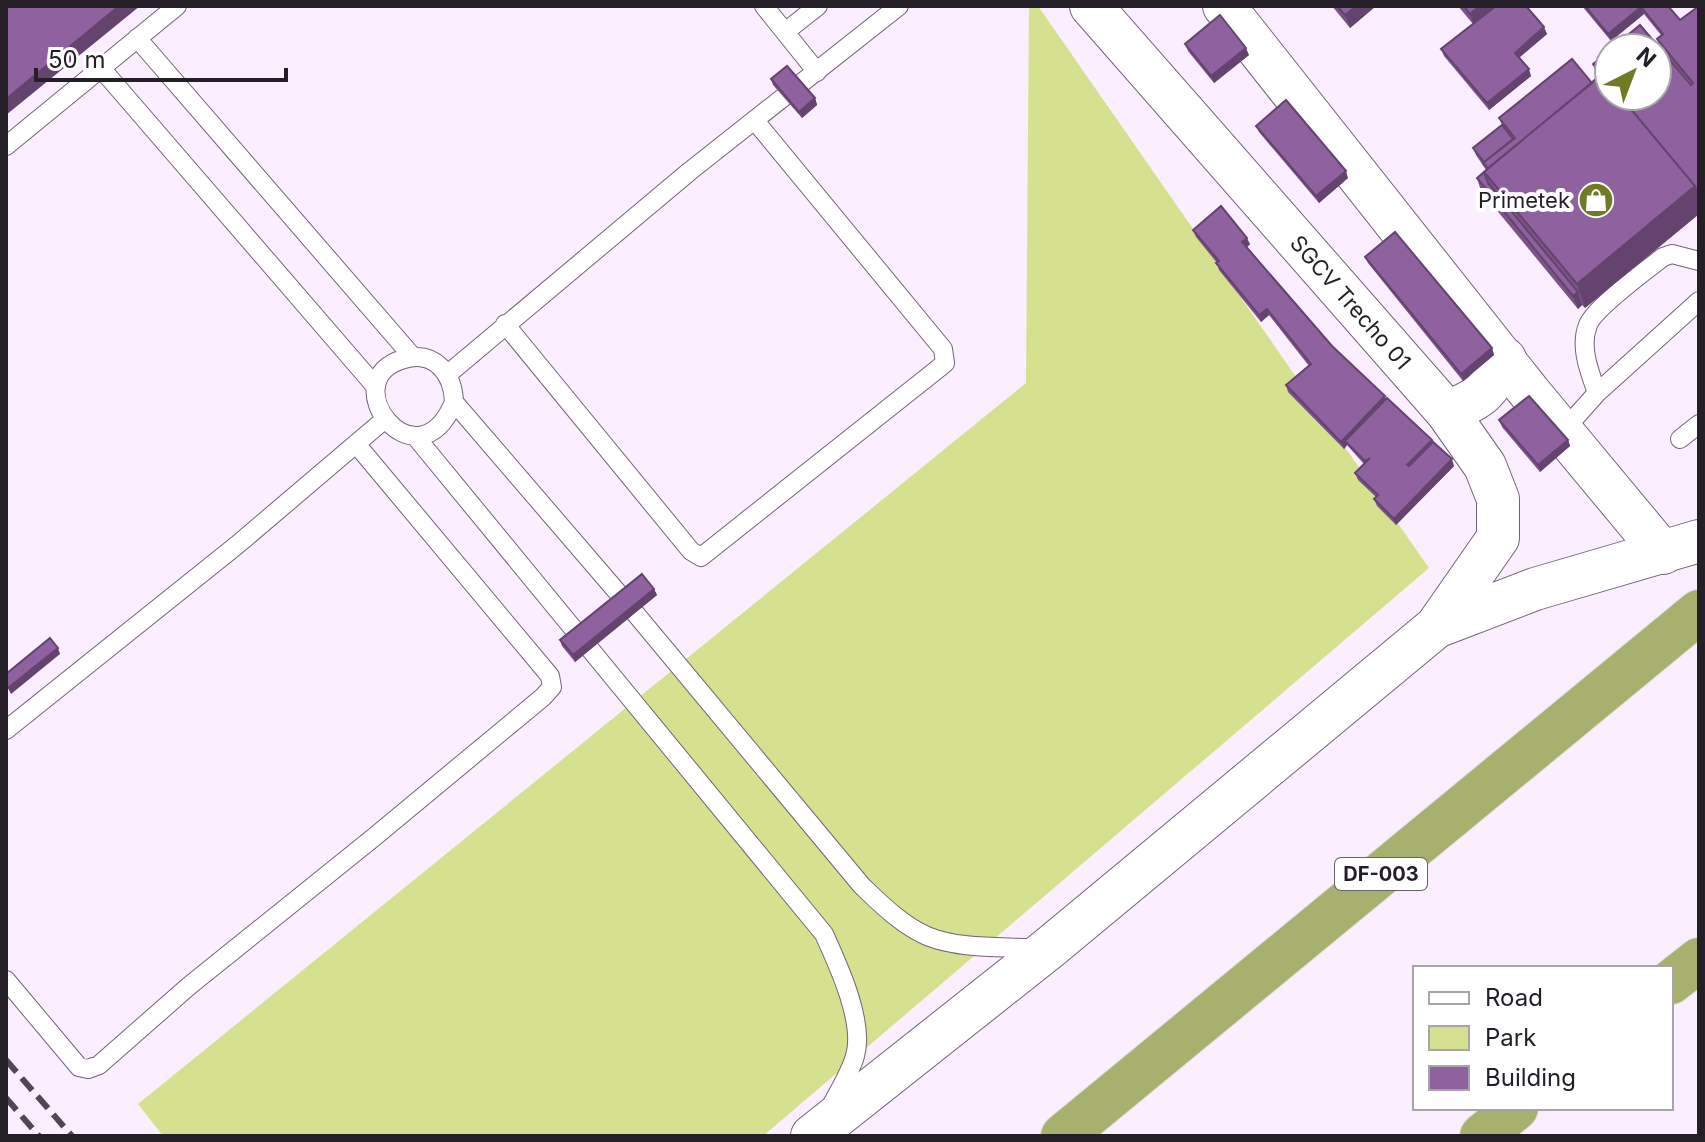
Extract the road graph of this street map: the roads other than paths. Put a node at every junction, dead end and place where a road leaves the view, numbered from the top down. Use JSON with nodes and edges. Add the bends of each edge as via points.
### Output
{"nodes":[{"id":1,"x":177,"y":6,"type":"edge"},
{"id":2,"x":764,"y":6,"type":"edge"},
{"id":3,"x":818,"y":6,"type":"edge"},
{"id":4,"x":899,"y":6,"type":"edge"},
{"id":5,"x":1091,"y":6,"type":"edge"},
{"id":6,"x":1224,"y":6,"type":"edge"},
{"id":7,"x":785,"y":32,"type":"junction"},
{"id":8,"x":137,"y":38,"type":"junction"},
{"id":9,"x":100,"y":67,"type":"junction"},
{"id":10,"x":817,"y":72,"type":"junction"},
{"id":11,"x":756,"y":122,"type":"junction"},
{"id":12,"x":6,"y":146,"type":"edge"},
{"id":13,"x":1699,"y":261,"type":"edge"},
{"id":14,"x":1699,"y":301,"type":"edge"},
{"id":15,"x":505,"y":324,"type":"junction"},
{"id":16,"x":412,"y":356,"type":"junction"},
{"id":17,"x":1505,"y":359,"type":"junction"},
{"id":18,"x":448,"y":374,"type":"junction"},
{"id":19,"x":376,"y":387,"type":"junction"},
{"id":20,"x":1597,"y":393,"type":"junction"},
{"id":21,"x":454,"y":402,"type":"junction"},
{"id":22,"x":1447,"y":412,"type":"junction"},
{"id":23,"x":384,"y":420,"type":"junction"},
{"id":24,"x":1699,"y":424,"type":"edge"},
{"id":25,"x":1564,"y":430,"type":"junction"},
{"id":26,"x":415,"y":436,"type":"junction"},
{"id":27,"x":1680,"y":439,"type":"dead end"},
{"id":28,"x":357,"y":445,"type":"junction"},
{"id":29,"x":1681,"y":547,"type":"edge"},
{"id":30,"x":1699,"y":612,"type":"edge"},
{"id":31,"x":1436,"y":627,"type":"junction"},
{"id":32,"x":6,"y":730,"type":"edge"},
{"id":33,"x":1048,"y":949,"type":"junction"},
{"id":34,"x":1699,"y":960,"type":"edge"},
{"id":35,"x":6,"y":980,"type":"edge"},
{"id":36,"x":1673,"y":980,"type":"edge"},
{"id":37,"x":1514,"y":1110,"type":"edge"},
{"id":38,"x":816,"y":1132,"type":"edge"},
{"id":39,"x":1063,"y":1136,"type":"edge"},
{"id":40,"x":1482,"y":1136,"type":"edge"}],
"edges":[{"from":1,"to":8,"type":"lane"},
{"from":2,"to":7,"type":"lane"},
{"from":3,"to":7,"type":"lane"},
{"from":4,"to":10,"type":"lane"},
{"from":5,"to":22,"type":"street","name":"SGCV Trecho 01"},
{"from":6,"to":17,"type":"street"},
{"from":7,"to":10,"type":"lane"},
{"from":8,"to":9,"type":"lane"},
{"from":8,"to":16,"type":"lane"},
{"from":9,"to":12,"type":"lane"},
{"from":9,"to":19,"type":"lane"},
{"from":10,"to":11,"type":"lane"},
{"from":11,"to":15,"type":"lane"},
{"from":11,"to":15,"type":"lane","via":[[943,349],[945,363],[701,557]]},
{"from":13,"to":20,"type":"lane","via":[[1663,257],[1587,325],[1586,359]]},
{"from":14,"to":20,"type":"lane"},
{"from":15,"to":18,"type":"lane"},
{"from":16,"to":18,"type":"lane","via":[[438,363]]},
{"from":16,"to":19,"type":"lane","via":[[383,372]]},
{"from":17,"to":22,"type":"street","via":[[1493,385]]},
{"from":17,"to":25,"type":"street"},
{"from":18,"to":21,"type":"lane"},
{"from":19,"to":23,"type":"lane","via":[[376,404]]},
{"from":20,"to":25,"type":"lane"},
{"from":21,"to":26,"type":"lane","via":[[447,419],[433,431]]},
{"from":21,"to":33,"type":"lane","via":[[862,886],[896,918],[928,936],[964,944]]},
{"from":22,"to":31,"type":"street","name":"SGCV Trecho 01","via":[[1485,466],[1498,499],[1498,538]]},
{"from":23,"to":26,"type":"lane"},
{"from":23,"to":28,"type":"lane"},
{"from":24,"to":27,"type":"lane"},
{"from":25,"to":29,"type":"street"},
{"from":26,"to":38,"type":"lane","via":[[824,934],[854,1016],[856,1054]]},
{"from":28,"to":32,"type":"lane"},
{"from":28,"to":35,"type":"lane","via":[[550,676],[552,687],[99,1065],[79,1067]]},
{"from":29,"to":31,"type":"street","via":[[1535,589]]},
{"from":30,"to":39,"type":"highway","number":"DF-003"},
{"from":31,"to":33,"type":"street"},
{"from":33,"to":38,"type":"street"},
{"from":34,"to":36,"type":"highway"},
{"from":37,"to":40,"type":"highway"}]}
